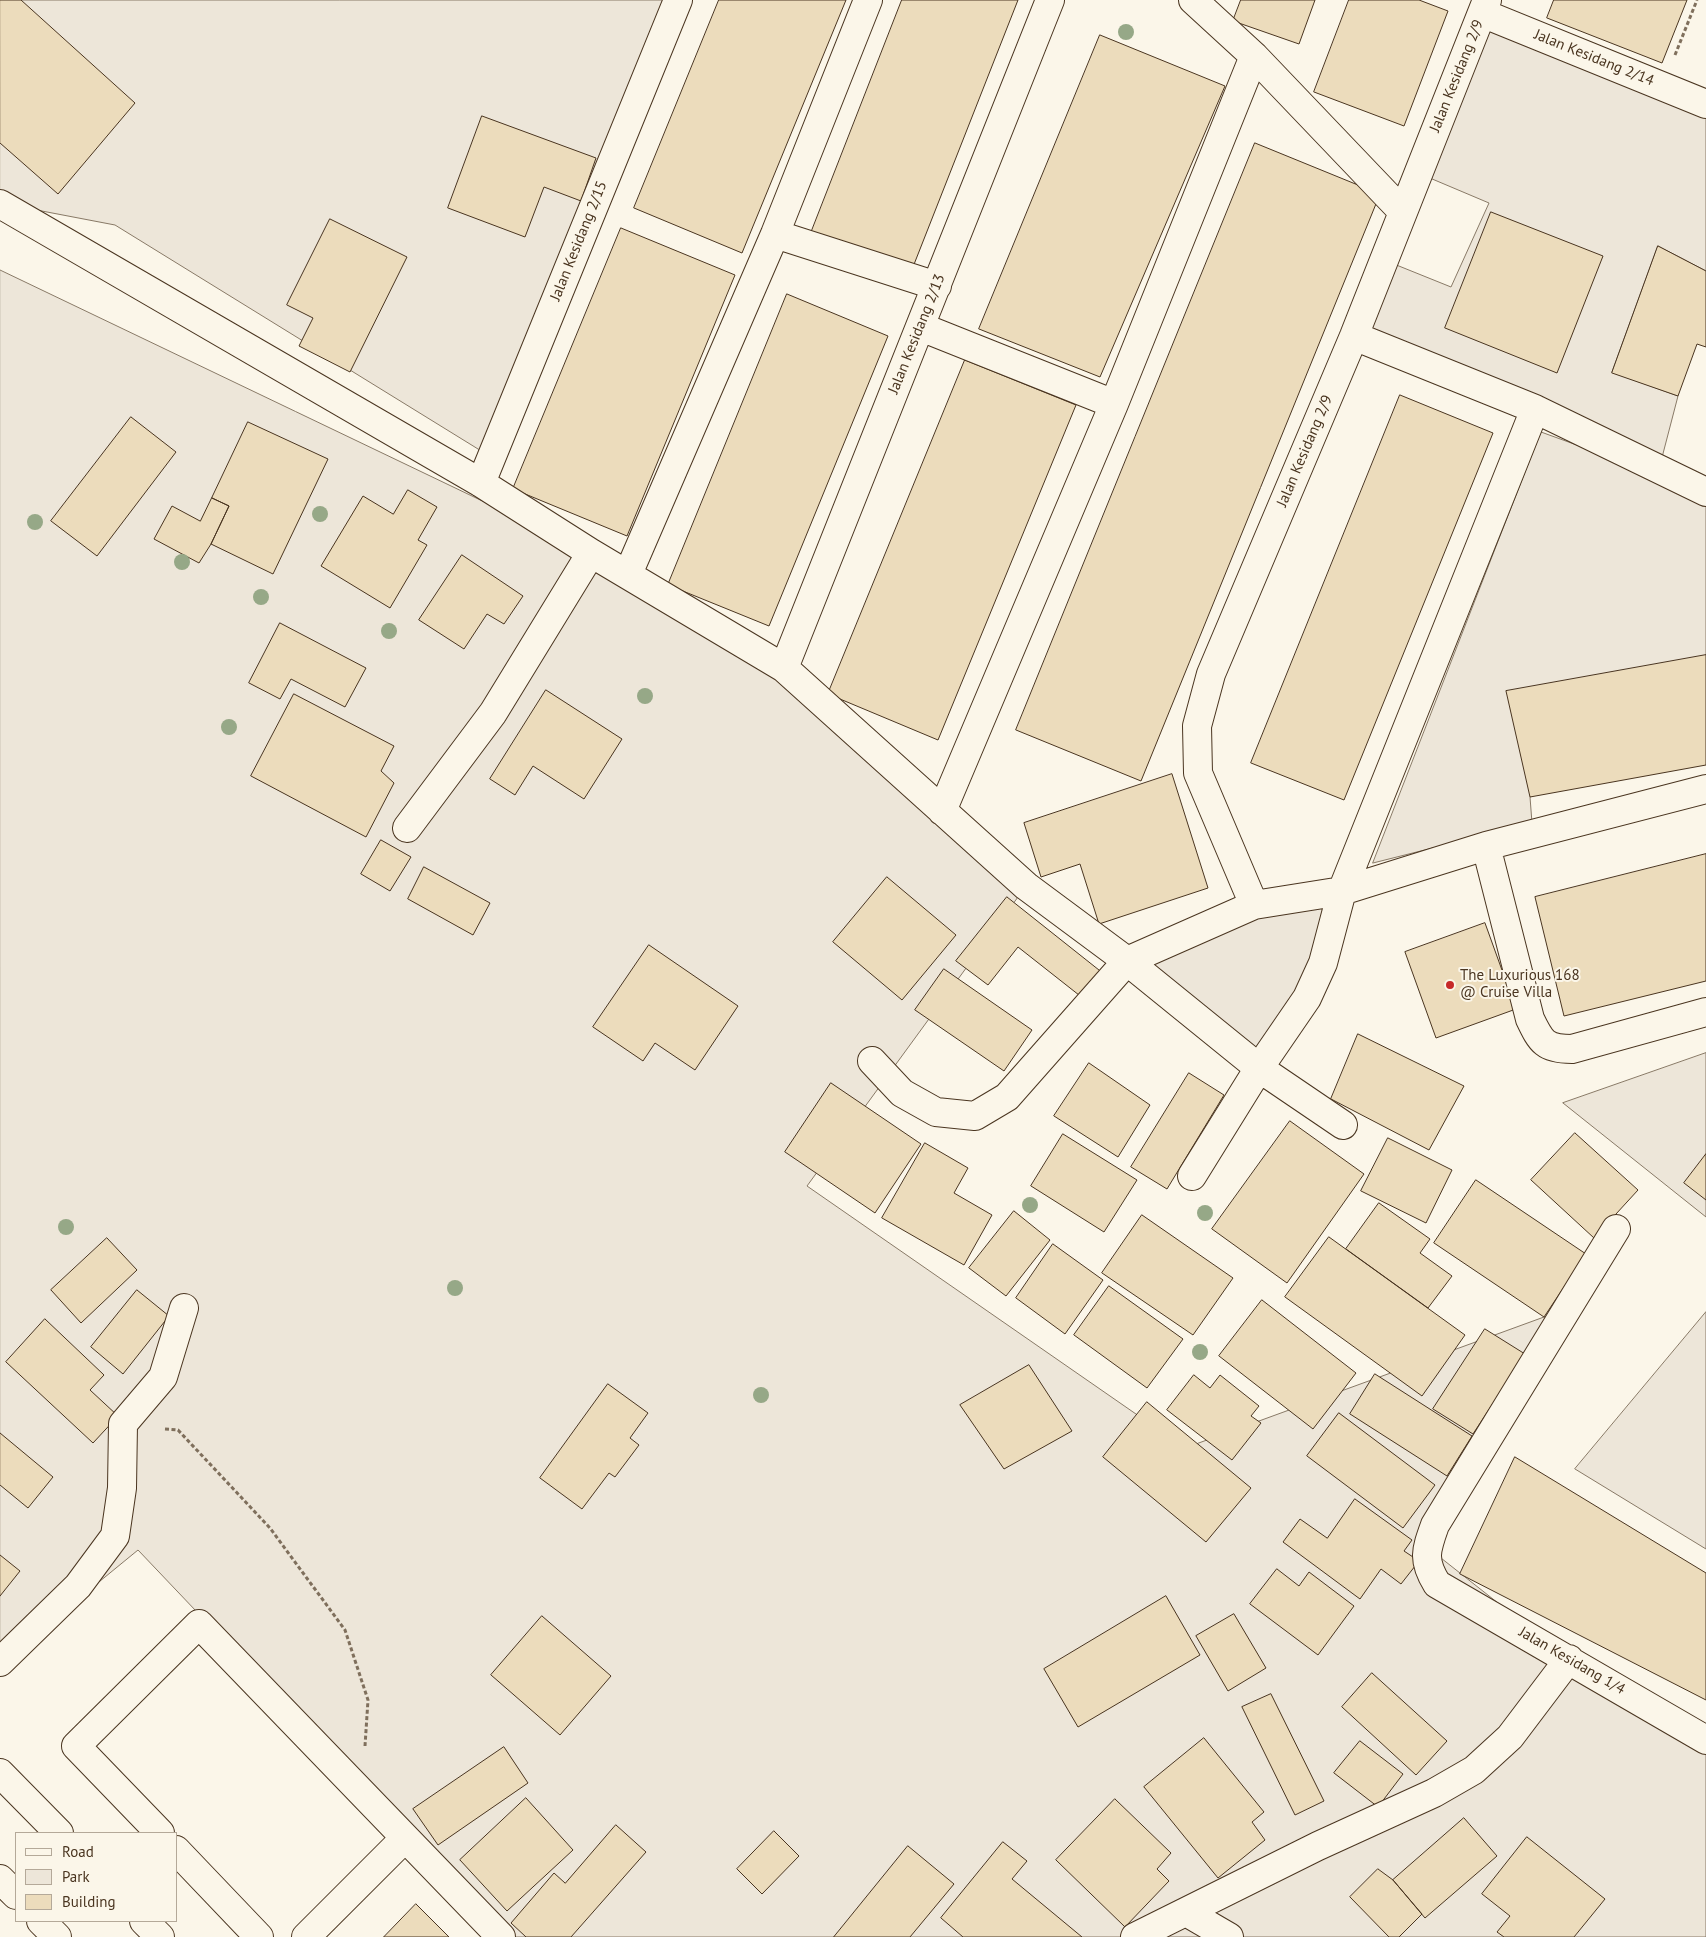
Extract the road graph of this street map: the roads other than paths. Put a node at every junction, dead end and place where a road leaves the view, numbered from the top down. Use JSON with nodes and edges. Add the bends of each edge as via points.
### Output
{"nodes":[{"id":1,"x":678,"y":0,"type":"edge"},
{"id":2,"x":868,"y":0,"type":"edge"},
{"id":3,"x":1050,"y":0,"type":"edge"},
{"id":4,"x":1193,"y":0,"type":"edge"},
{"id":5,"x":1484,"y":7,"type":"edge"},
{"id":6,"x":1254,"y":56,"type":"junction"},
{"id":7,"x":1706,"y":104,"type":"edge"},
{"id":8,"x":0,"y":204,"type":"edge"},
{"id":9,"x":1403,"y":212,"type":"junction"},
{"id":10,"x":775,"y":234,"type":"junction"},
{"id":11,"x":937,"y":286,"type":"junction"},
{"id":12,"x":921,"y":327,"type":"junction"},
{"id":13,"x":1354,"y":336,"type":"junction"},
{"id":14,"x":1114,"y":404,"type":"junction"},
{"id":15,"x":1535,"y":409,"type":"junction"},
{"id":16,"x":481,"y":483,"type":"junction"},
{"id":17,"x":1706,"y":492,"type":"edge"},
{"id":18,"x":592,"y":553,"type":"junction"},
{"id":19,"x":628,"y":574,"type":"junction"},
{"id":20,"x":784,"y":668,"type":"junction"},
{"id":21,"x":1706,"y":789,"type":"edge"},
{"id":22,"x":942,"y":811,"type":"junction"},
{"id":23,"x":407,"y":828,"type":"dead end"},
{"id":24,"x":1486,"y":846,"type":"junction"},
{"id":25,"x":1342,"y":891,"type":"junction"},
{"id":26,"x":1254,"y":905,"type":"junction"},
{"id":27,"x":1127,"y":961,"type":"junction"},
{"id":28,"x":1706,"y":1012,"type":"edge"},
{"id":29,"x":872,"y":1061,"type":"dead end"},
{"id":30,"x":1259,"y":1068,"type":"junction"},
{"id":31,"x":1343,"y":1125,"type":"dead end"},
{"id":32,"x":1192,"y":1176,"type":"dead end"},
{"id":33,"x":1616,"y":1229,"type":"dead end"},
{"id":34,"x":184,"y":1308,"type":"dead end"},
{"id":35,"x":1568,"y":1659,"type":"junction"},
{"id":36,"x":0,"y":1662,"type":"edge"},
{"id":37,"x":1706,"y":1740,"type":"edge"},
{"id":38,"x":0,"y":1773,"type":"edge"},
{"id":39,"x":58,"y":1832,"type":"edge"},
{"id":40,"x":159,"y":1832,"type":"edge"},
{"id":41,"x":405,"y":1838,"type":"junction"},
{"id":42,"x":178,"y":1852,"type":"edge"},
{"id":43,"x":0,"y":1879,"type":"edge"},
{"id":44,"x":15,"y":1895,"type":"edge"},
{"id":45,"x":1186,"y":1912,"type":"junction"},
{"id":46,"x":42,"y":1922,"type":"edge"},
{"id":47,"x":145,"y":1922,"type":"edge"},
{"id":48,"x":57,"y":1937,"type":"edge"},
{"id":49,"x":160,"y":1937,"type":"edge"},
{"id":50,"x":260,"y":1937,"type":"edge"},
{"id":51,"x":306,"y":1937,"type":"edge"},
{"id":52,"x":501,"y":1937,"type":"edge"},
{"id":53,"x":1135,"y":1937,"type":"edge"},
{"id":54,"x":1228,"y":1937,"type":"edge"}],
"edges":[{"from":1,"to":16,"type":"street","name":"Jalan Kesidang 2/15"},
{"from":2,"to":10,"type":"street"},
{"from":3,"to":11,"type":"street","name":"Jalan Kesidang 2/13"},
{"from":4,"to":6,"type":"street"},
{"from":5,"to":7,"type":"street","name":"Jalan Kesidang 2/14"},
{"from":5,"to":9,"type":"street","name":"Jalan Kesidang 2/9"},
{"from":6,"to":9,"type":"street"},
{"from":6,"to":14,"type":"street"},
{"from":8,"to":16,"type":"street"},
{"from":9,"to":13,"type":"street","name":"Jalan Kesidang 2/9"},
{"from":10,"to":11,"type":"street"},
{"from":10,"to":19,"type":"street"},
{"from":11,"to":12,"type":"street","name":"Jalan Kesidang 2/13"},
{"from":12,"to":14,"type":"street"},
{"from":12,"to":20,"type":"street","name":"Jalan Kesidang 2/13"},
{"from":13,"to":15,"type":"street"},
{"from":13,"to":26,"type":"street","name":"Jalan Kesidang 2/9","via":[[1211,674],[1197,726],[1198,773]]},
{"from":14,"to":22,"type":"street"},
{"from":15,"to":17,"type":"street"},
{"from":15,"to":25,"type":"street"},
{"from":16,"to":18,"type":"street"},
{"from":18,"to":19,"type":"street"},
{"from":18,"to":23,"type":"street","via":[[492,713]]},
{"from":19,"to":20,"type":"street"},
{"from":20,"to":22,"type":"street"},
{"from":21,"to":24,"type":"street"},
{"from":22,"to":27,"type":"street","via":[[1026,886]]},
{"from":24,"to":25,"type":"street"},
{"from":24,"to":28,"type":"street","via":[[1530,1019],[1540,1040],[1553,1049],[1572,1049]]},
{"from":25,"to":26,"type":"street"},
{"from":25,"to":30,"type":"street","via":[[1323,963],[1307,998]]},
{"from":26,"to":27,"type":"street"},
{"from":27,"to":29,"type":"street","via":[[1007,1097],[975,1116],[936,1112],[902,1092]]},
{"from":27,"to":30,"type":"street"},
{"from":30,"to":31,"type":"street"},
{"from":30,"to":32,"type":"street"},
{"from":33,"to":35,"type":"street","name":"Jalan Kesidang 1/4","via":[[1435,1525],[1426,1548],[1427,1568],[1436,1584]]},
{"from":34,"to":36,"type":"street","via":[[163,1377],[123,1424],[122,1488],[115,1536],[78,1586]]},
{"from":35,"to":37,"type":"street","name":"Jalan Kesidang 1/4"},
{"from":35,"to":45,"type":"street","via":[[1510,1737],[1474,1770],[1422,1800],[1318,1846]]},
{"from":38,"to":39,"type":"street"},
{"from":40,"to":41,"type":"street","via":[[76,1746],[200,1624]]},
{"from":41,"to":51,"type":"street"},
{"from":41,"to":52,"type":"street"},
{"from":42,"to":50,"type":"street"},
{"from":43,"to":44,"type":"street"},
{"from":45,"to":53,"type":"street"},
{"from":45,"to":54,"type":"street"},
{"from":46,"to":48,"type":"street"},
{"from":47,"to":49,"type":"street"}]}
